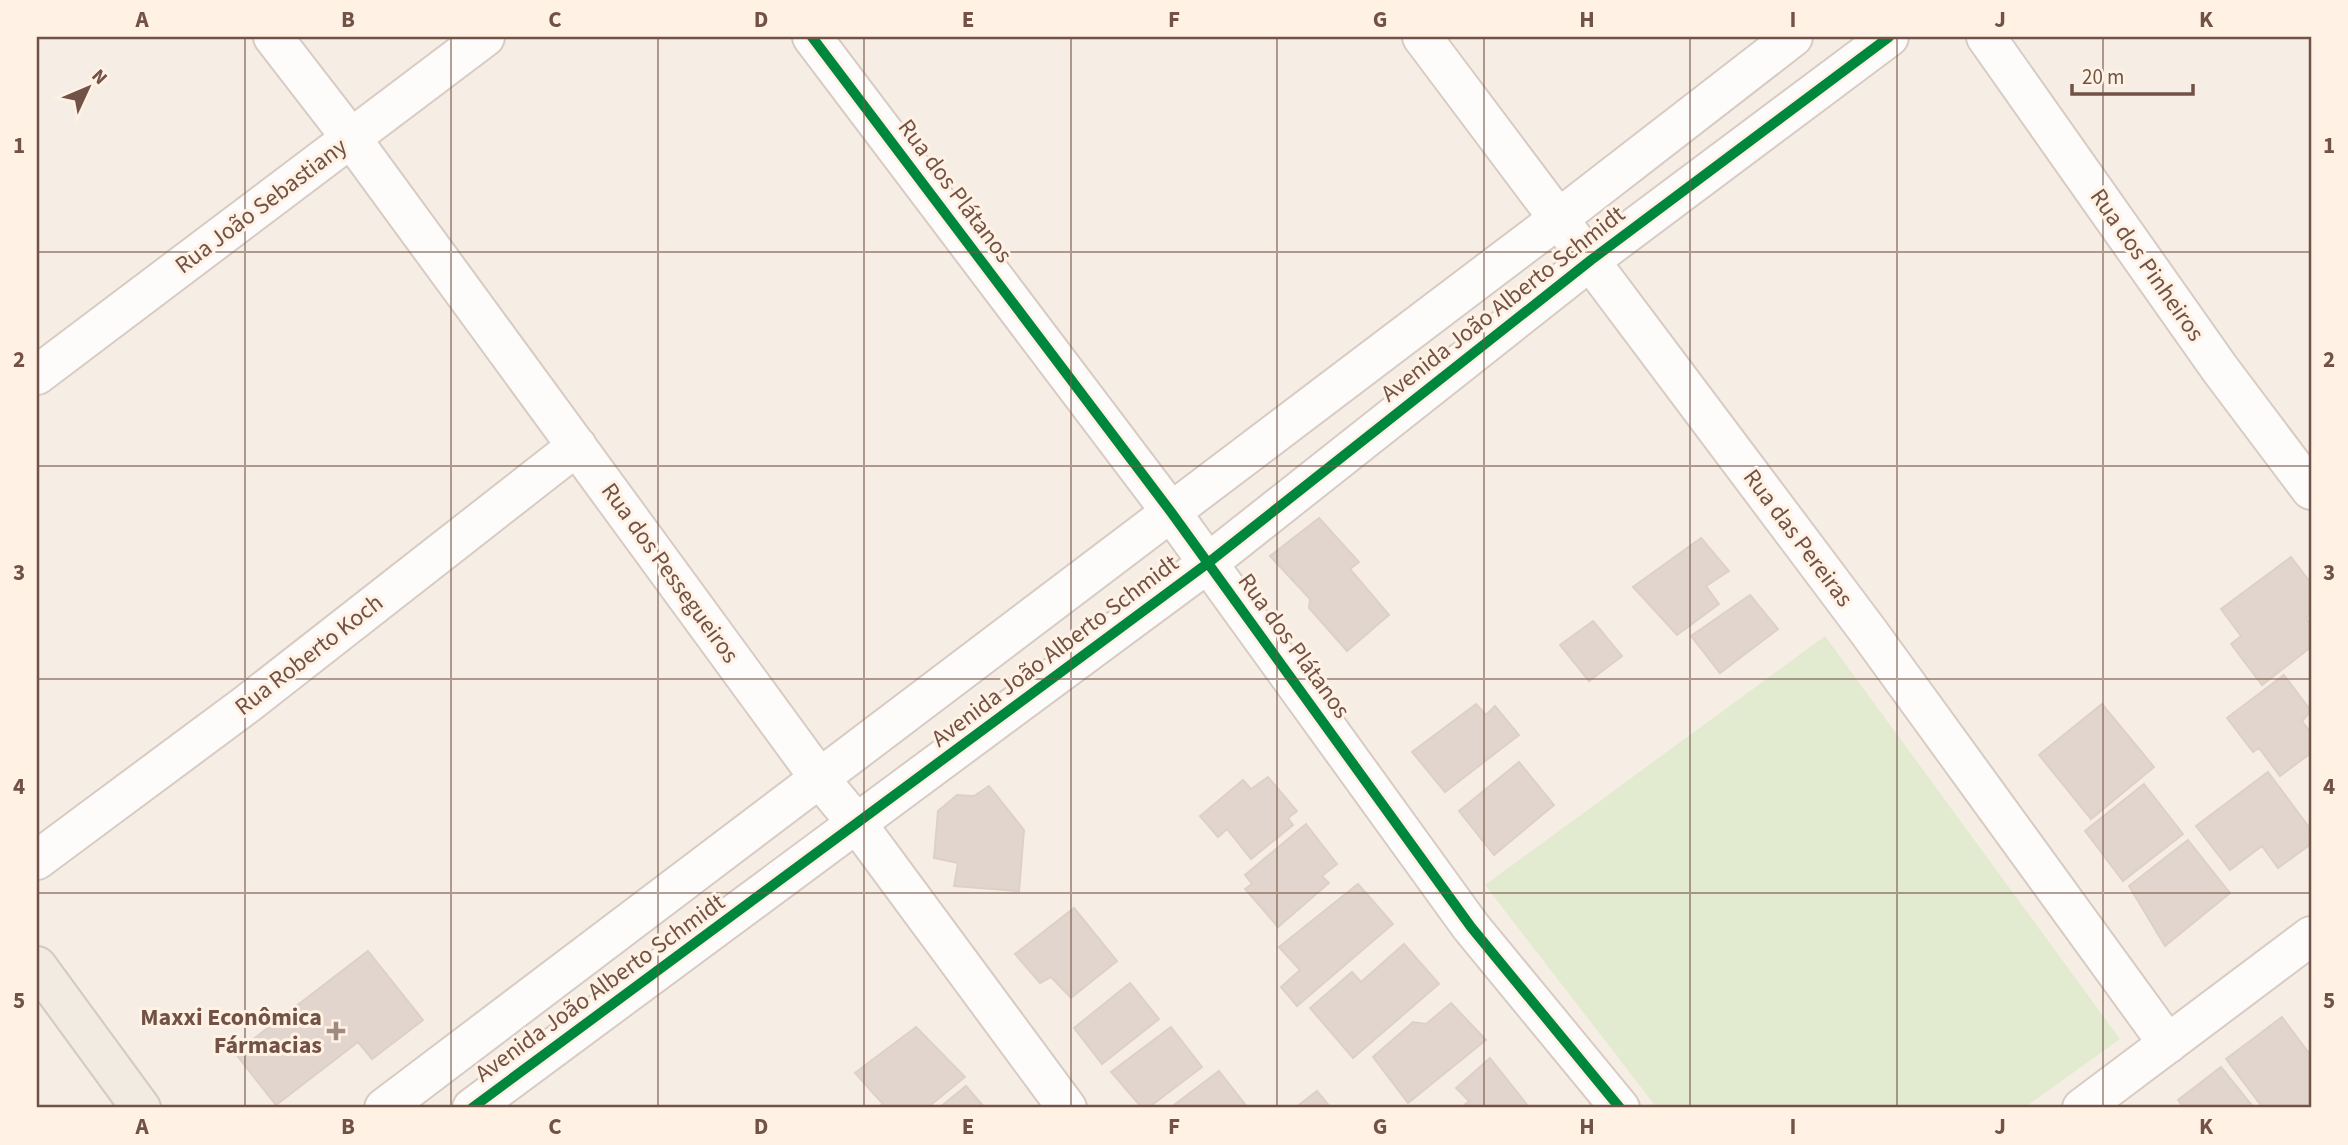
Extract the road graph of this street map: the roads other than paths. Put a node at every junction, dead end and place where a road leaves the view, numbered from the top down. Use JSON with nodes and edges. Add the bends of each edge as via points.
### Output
{"nodes":[{"id":1,"x":274,"y":37,"type":"edge"},
{"id":2,"x":485,"y":37,"type":"edge"},
{"id":3,"x":812,"y":37,"type":"edge"},
{"id":4,"x":1422,"y":37,"type":"edge"},
{"id":5,"x":1793,"y":37,"type":"edge"},
{"id":6,"x":1889,"y":37,"type":"edge"},
{"id":7,"x":1986,"y":37,"type":"edge"},
{"id":8,"x":351,"y":138,"type":"junction"},
{"id":9,"x":1558,"y":219,"type":"junction"},
{"id":10,"x":1591,"y":260,"type":"junction"},
{"id":11,"x":37,"y":375,"type":"edge"},
{"id":12,"x":577,"y":446,"type":"junction"},
{"id":13,"x":2311,"y":490,"type":"edge"},
{"id":14,"x":1171,"y":512,"type":"junction"},
{"id":15,"x":1208,"y":563,"type":"junction"},
{"id":16,"x":820,"y":779,"type":"junction"},
{"id":17,"x":858,"y":825,"type":"junction"},
{"id":18,"x":37,"y":860,"type":"edge"},
{"id":19,"x":2311,"y":936,"type":"edge"},
{"id":20,"x":37,"y":966,"type":"edge"},
{"id":21,"x":2168,"y":1044,"type":"junction"},
{"id":22,"x":470,"y":1046,"type":"junction"},
{"id":23,"x":496,"y":1102,"type":"edge"},
{"id":24,"x":141,"y":1108,"type":"edge"},
{"id":25,"x":384,"y":1108,"type":"edge"},
{"id":26,"x":1067,"y":1108,"type":"edge"},
{"id":27,"x":1620,"y":1108,"type":"edge"},
{"id":28,"x":2082,"y":1108,"type":"edge"}],
"edges":[{"from":1,"to":8,"type":"street","name":"Rua dos Pessegueiros"},
{"from":2,"to":8,"type":"street","name":"Rua João Sebastiany"},
{"from":3,"to":14,"type":"street","name":"Rua dos Plátanos"},
{"from":4,"to":9,"type":"street","name":"Rua das Pereiras"},
{"from":5,"to":9,"type":"street","name":"Avenida João Alberto Schmidt"},
{"from":6,"to":10,"type":"street","name":"Avenida João Alberto Schmidt"},
{"from":7,"to":13,"type":"street","name":"Rua dos Pinheiros"},
{"from":8,"to":11,"type":"street","name":"Rua João Sebastiany"},
{"from":8,"to":12,"type":"street","name":"Rua dos Pessegueiros"},
{"from":9,"to":10,"type":"street","name":"Rua das Pereiras"},
{"from":9,"to":14,"type":"street","name":"Avenida João Alberto Schmidt"},
{"from":10,"to":15,"type":"street","name":"Avenida João Alberto Schmidt"},
{"from":10,"to":21,"type":"street","name":"Rua das Pereiras"},
{"from":12,"to":16,"type":"street","name":"Rua dos Pessegueiros"},
{"from":12,"to":18,"type":"street","name":"Rua Roberto Koch","via":[[247,704]]},
{"from":14,"to":15,"type":"street","name":"Rua dos Plátanos"},
{"from":14,"to":16,"type":"street","name":"Avenida João Alberto Schmidt"},
{"from":15,"to":17,"type":"street","name":"Avenida João Alberto Schmidt"},
{"from":15,"to":27,"type":"street","name":"Rua dos Plátanos","via":[[1471,928]]},
{"from":16,"to":17,"type":"street","name":"Rua dos Pessegueiros"},
{"from":16,"to":22,"type":"street","name":"Avenida João Alberto Schmidt"},
{"from":17,"to":23,"type":"street","name":"Avenida João Alberto Schmidt"},
{"from":17,"to":26,"type":"street","name":"Rua dos Pessegueiros"},
{"from":19,"to":21,"type":"street"},
{"from":20,"to":24,"type":"main road"},
{"from":21,"to":28,"type":"street"},
{"from":22,"to":23,"type":"street"},
{"from":22,"to":25,"type":"street","name":"Avenida João Alberto Schmidt"}]}
